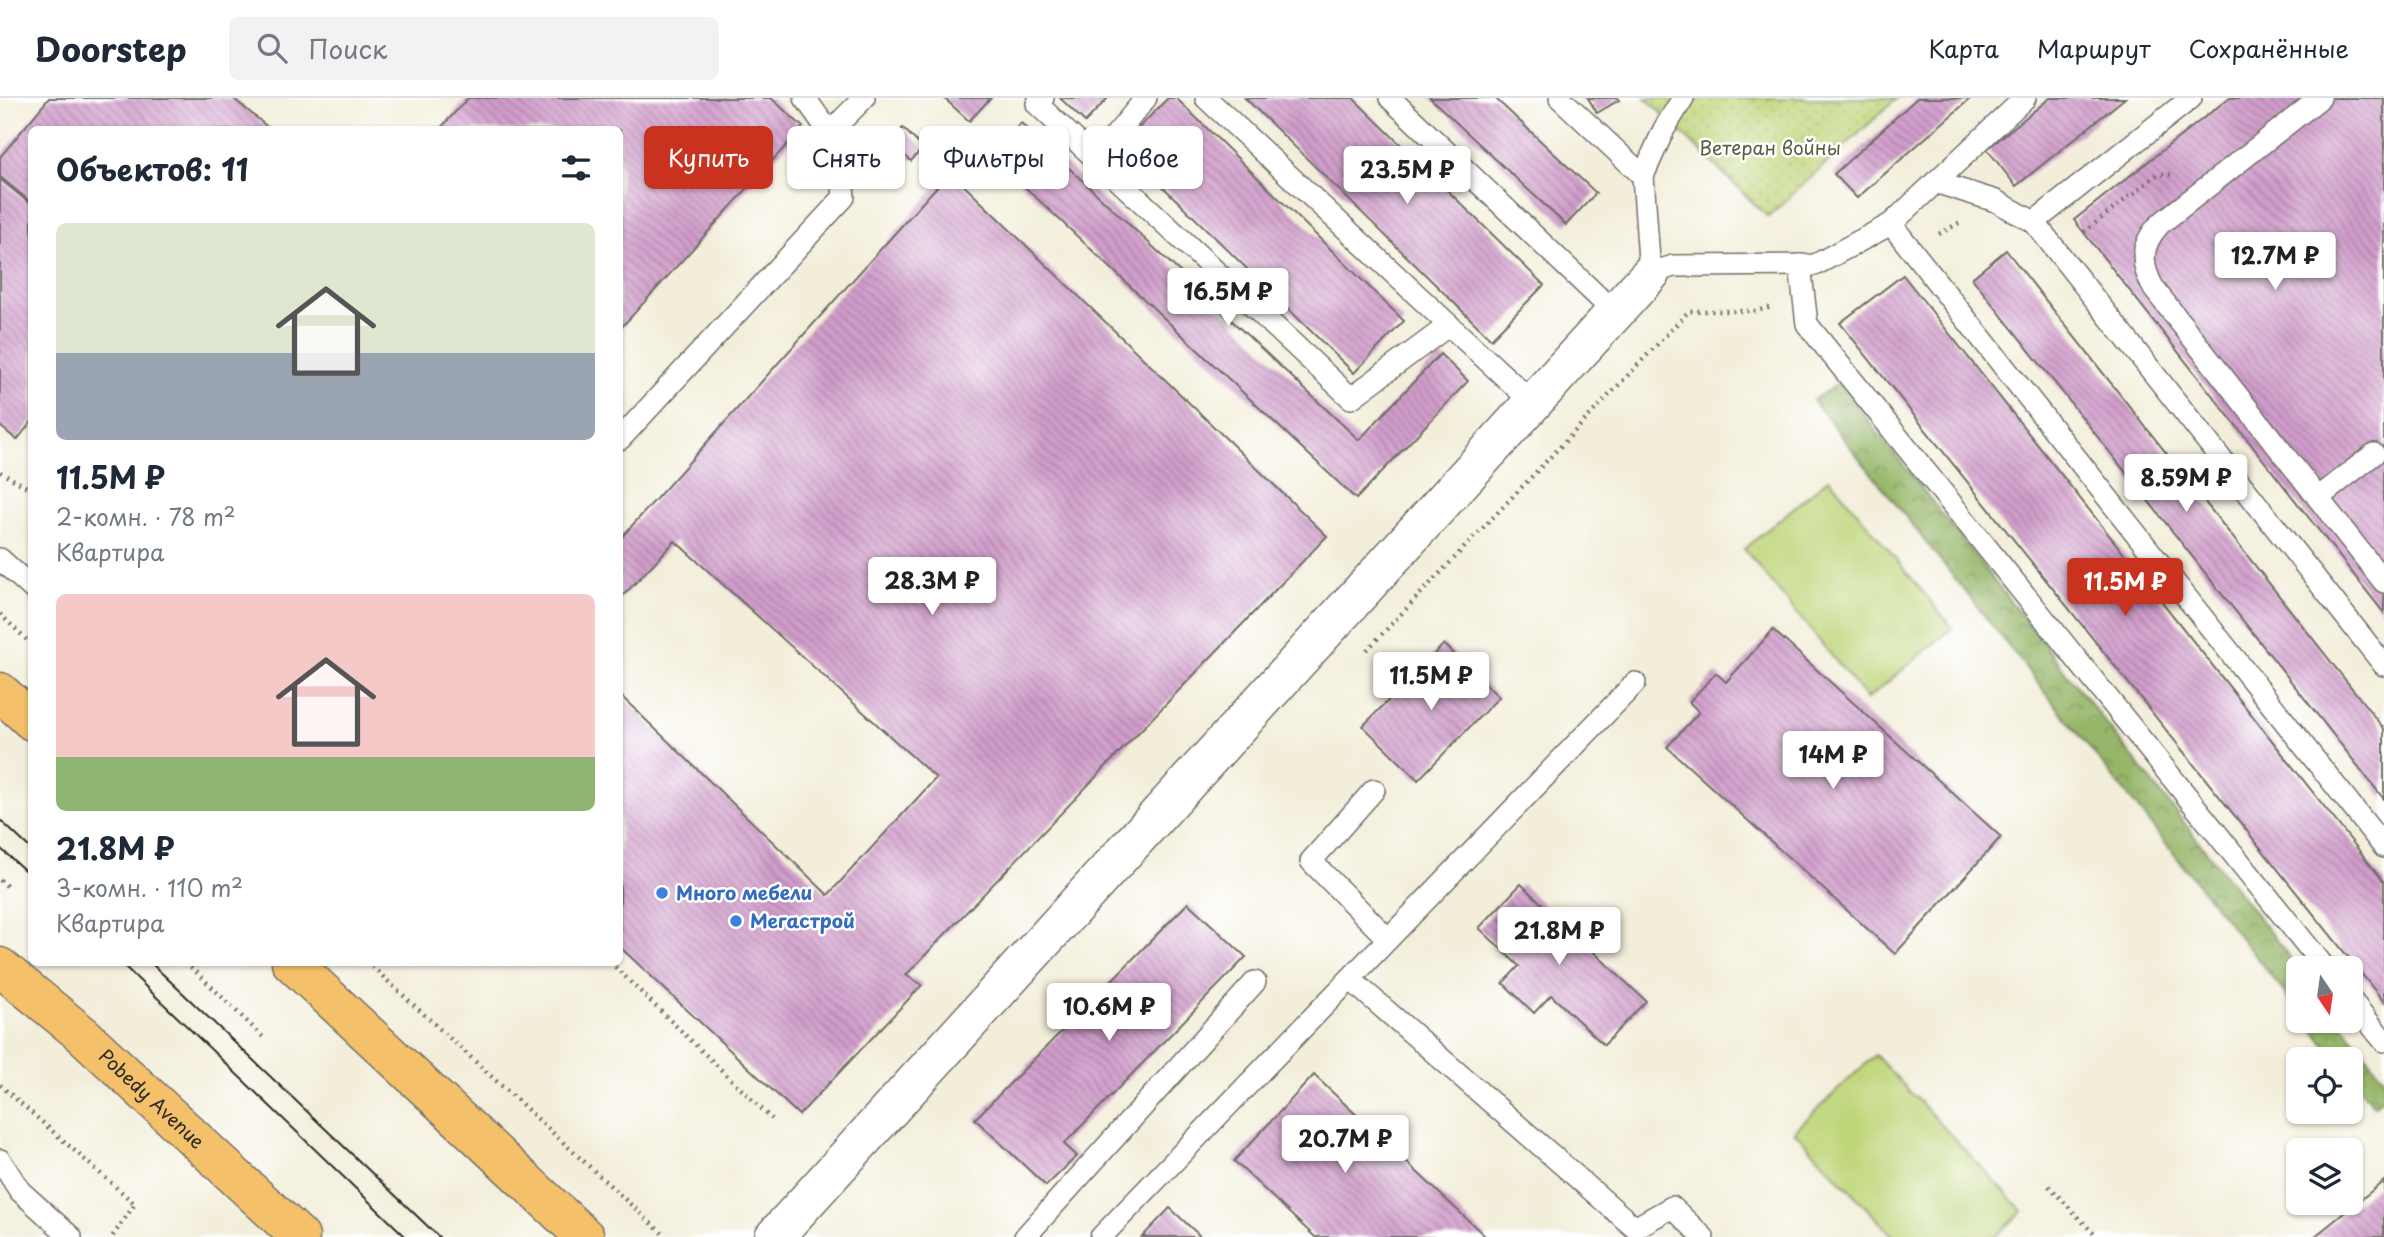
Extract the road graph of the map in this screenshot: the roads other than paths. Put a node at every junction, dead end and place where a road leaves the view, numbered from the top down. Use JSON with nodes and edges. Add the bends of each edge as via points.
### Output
{"nodes":[{"id":1,"x":805,"y":98,"type":"edge"},
{"id":2,"x":864,"y":98,"type":"edge"},
{"id":3,"x":1043,"y":98,"type":"edge"},
{"id":4,"x":1146,"y":98,"type":"edge"},
{"id":5,"x":1206,"y":98,"type":"edge"},
{"id":6,"x":1390,"y":98,"type":"edge"},
{"id":7,"x":1560,"y":98,"type":"edge"},
{"id":8,"x":1682,"y":98,"type":"edge"},
{"id":9,"x":2025,"y":98,"type":"edge"},
{"id":10,"x":2191,"y":98,"type":"edge"},
{"id":11,"x":2320,"y":98,"type":"edge"},
{"id":12,"x":825,"y":126,"type":"edge"},
{"id":13,"x":835,"y":126,"type":"edge"},
{"id":14,"x":1123,"y":126,"type":"edge"},
{"id":15,"x":1083,"y":147,"type":"edge"},
{"id":16,"x":1643,"y":176,"type":"junction"},
{"id":17,"x":1936,"y":182,"type":"junction"},
{"id":18,"x":843,"y":189,"type":"edge"},
{"id":19,"x":1128,"y":189,"type":"edge"},
{"id":20,"x":2034,"y":222,"type":"junction"},
{"id":21,"x":1891,"y":225,"type":"junction"},
{"id":22,"x":1800,"y":265,"type":"junction"},
{"id":23,"x":1650,"y":274,"type":"junction"},
{"id":24,"x":1615,"y":313,"type":"junction"},
{"id":25,"x":1449,"y":325,"type":"junction"},
{"id":26,"x":1533,"y":403,"type":"junction"},
{"id":27,"x":623,"y":436,"type":"edge"},
{"id":28,"x":2374,"y":454,"type":"dead end"},
{"id":29,"x":2318,"y":498,"type":"junction"},
{"id":30,"x":0,"y":559,"type":"edge"},
{"id":31,"x":2384,"y":582,"type":"edge"},
{"id":32,"x":28,"y":584,"type":"edge"},
{"id":33,"x":2384,"y":666,"type":"edge"},
{"id":34,"x":1635,"y":683,"type":"dead end"},
{"id":35,"x":0,"y":692,"type":"edge"},
{"id":36,"x":28,"y":717,"type":"edge"},
{"id":37,"x":1374,"y":790,"type":"dead end"},
{"id":38,"x":2384,"y":847,"type":"edge"},
{"id":39,"x":1388,"y":939,"type":"junction"},
{"id":40,"x":2315,"y":956,"type":"edge"},
{"id":41,"x":295,"y":966,"type":"edge"},
{"id":42,"x":0,"y":967,"type":"edge"},
{"id":43,"x":1350,"y":979,"type":"junction"},
{"id":44,"x":1255,"y":982,"type":"dead end"},
{"id":45,"x":2363,"y":1015,"type":"edge"},
{"id":46,"x":2384,"y":1041,"type":"edge"},
{"id":47,"x":0,"y":1160,"type":"edge"},
{"id":48,"x":72,"y":1237,"type":"edge"},
{"id":49,"x":300,"y":1237,"type":"edge"},
{"id":50,"x":585,"y":1237,"type":"edge"},
{"id":51,"x":774,"y":1237,"type":"edge"},
{"id":52,"x":1025,"y":1237,"type":"edge"},
{"id":53,"x":1101,"y":1237,"type":"edge"},
{"id":54,"x":1703,"y":1237,"type":"edge"}],
"edges":[{"from":1,"to":12,"type":"lane"},
{"from":2,"to":13,"type":"lane"},
{"from":3,"to":15,"type":"lane","via":[[1037,104]]},
{"from":4,"to":14,"type":"lane"},
{"from":5,"to":25,"type":"lane"},
{"from":6,"to":24,"type":"lane"},
{"from":7,"to":16,"type":"lane"},
{"from":8,"to":16,"type":"lane"},
{"from":9,"to":17,"type":"lane"},
{"from":10,"to":20,"type":"lane"},
{"from":11,"to":29,"type":"lane","via":[[2160,224],[2147,240],[2142,260],[2154,289]]},
{"from":16,"to":23,"type":"lane"},
{"from":17,"to":20,"type":"lane","via":[[1996,201]]},
{"from":17,"to":21,"type":"lane"},
{"from":18,"to":27,"type":"lane","via":[[844,197]]},
{"from":19,"to":25,"type":"lane","via":[[1351,398]]},
{"from":20,"to":33,"type":"lane"},
{"from":21,"to":22,"type":"lane","via":[[1815,265]]},
{"from":21,"to":38,"type":"lane"},
{"from":22,"to":23,"type":"lane","via":[[1673,266]]},
{"from":22,"to":40,"type":"lane","via":[[1807,324]]},
{"from":23,"to":24,"type":"street"},
{"from":24,"to":26,"type":"street"},
{"from":25,"to":26,"type":"lane"},
{"from":26,"to":51,"type":"street"},
{"from":28,"to":29,"type":"lane"},
{"from":29,"to":31,"type":"lane"},
{"from":30,"to":32,"type":"lane"},
{"from":34,"to":39,"type":"lane"},
{"from":35,"to":36,"type":"main road"},
{"from":37,"to":39,"type":"lane","via":[[1311,861]]},
{"from":39,"to":43,"type":"lane"},
{"from":41,"to":50,"type":"main road"},
{"from":42,"to":49,"type":"main road","name":"Pobedy Avenue","via":[[83,1035]]},
{"from":43,"to":53,"type":"lane"},
{"from":43,"to":54,"type":"lane","via":[[1635,1227],[1672,1207]]},
{"from":44,"to":52,"type":"lane"},
{"from":45,"to":46,"type":"lane"},
{"from":47,"to":48,"type":"lane","via":[[20,1191]]}]}
